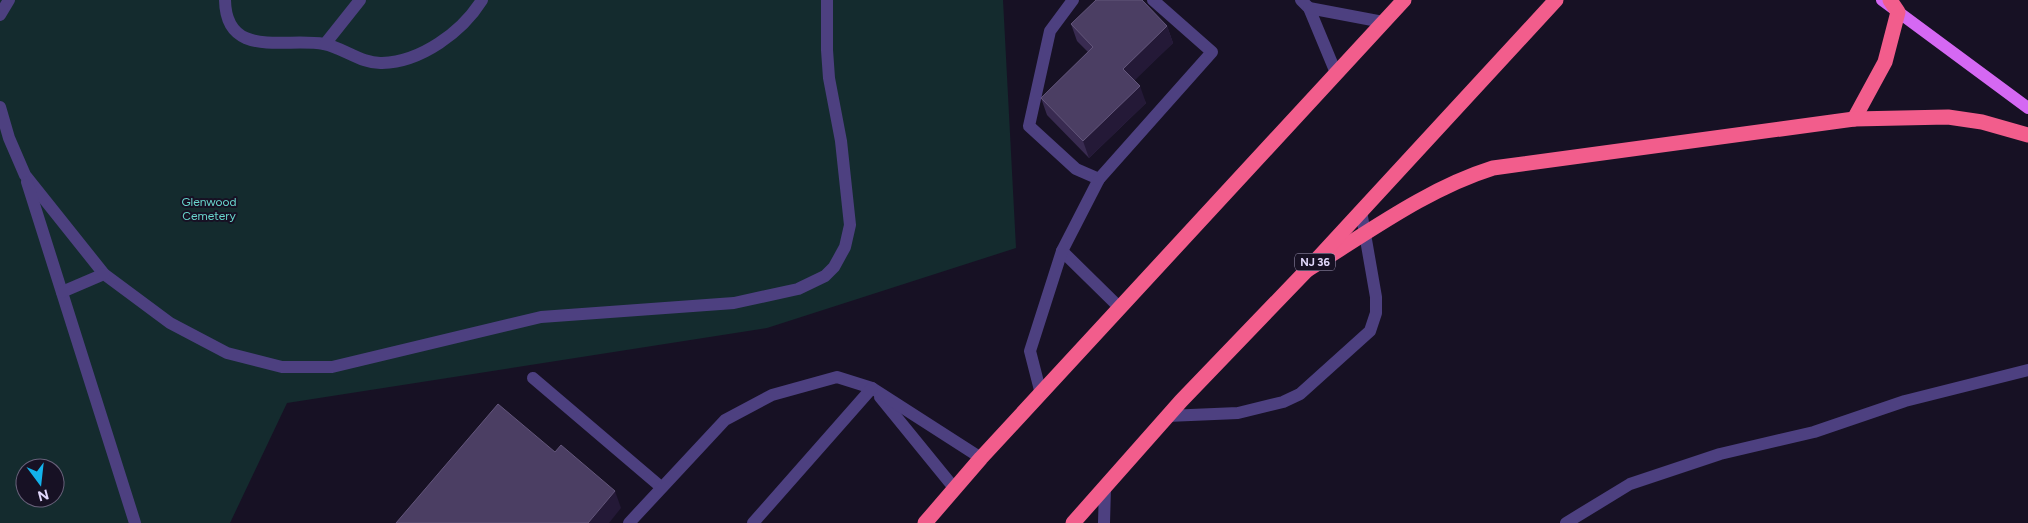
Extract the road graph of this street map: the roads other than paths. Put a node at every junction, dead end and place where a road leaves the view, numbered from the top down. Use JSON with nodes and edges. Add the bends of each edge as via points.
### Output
{"nodes":[{"id":1,"x":9,"y":0,"type":"edge"},
{"id":2,"x":225,"y":0,"type":"edge"},
{"id":3,"x":360,"y":0,"type":"edge"},
{"id":4,"x":482,"y":0,"type":"edge"},
{"id":5,"x":827,"y":0,"type":"edge"},
{"id":6,"x":1073,"y":0,"type":"edge"},
{"id":7,"x":1153,"y":0,"type":"edge"},
{"id":8,"x":1404,"y":0,"type":"edge"},
{"id":9,"x":1556,"y":0,"type":"edge"},
{"id":10,"x":1882,"y":0,"type":"edge"},
{"id":11,"x":1305,"y":4,"type":"edge"},
{"id":12,"x":1894,"y":6,"type":"edge"},
{"id":13,"x":0,"y":15,"type":"edge"},
{"id":14,"x":1384,"y":22,"type":"junction"},
{"id":15,"x":325,"y":44,"type":"junction"},
{"id":16,"x":1336,"y":73,"type":"junction"},
{"id":17,"x":0,"y":108,"type":"edge"},
{"id":18,"x":2028,"y":108,"type":"edge"},
{"id":19,"x":1854,"y":119,"type":"junction"},
{"id":20,"x":2028,"y":135,"type":"edge"},
{"id":21,"x":25,"y":174,"type":"junction"},
{"id":22,"x":1099,"y":179,"type":"junction"},
{"id":23,"x":1362,"y":211,"type":"junction"},
{"id":24,"x":1366,"y":234,"type":"junction"},
{"id":25,"x":1062,"y":251,"type":"junction"},
{"id":26,"x":1307,"y":270,"type":"junction"},
{"id":27,"x":104,"y":274,"type":"junction"},
{"id":28,"x":62,"y":292,"type":"junction"},
{"id":29,"x":1120,"y":308,"type":"junction"},
{"id":30,"x":2028,"y":370,"type":"edge"},
{"id":31,"x":533,"y":378,"type":"dead end"},
{"id":32,"x":872,"y":388,"type":"junction"},
{"id":33,"x":1041,"y":394,"type":"junction"},
{"id":34,"x":1167,"y":416,"type":"junction"},
{"id":35,"x":981,"y":458,"type":"junction"},
{"id":36,"x":661,"y":487,"type":"junction"},
{"id":37,"x":1105,"y":487,"type":"junction"},
{"id":38,"x":955,"y":489,"type":"junction"},
{"id":39,"x":135,"y":523,"type":"edge"},
{"id":40,"x":630,"y":523,"type":"edge"},
{"id":41,"x":753,"y":523,"type":"edge"},
{"id":42,"x":925,"y":523,"type":"edge"},
{"id":43,"x":1073,"y":523,"type":"edge"},
{"id":44,"x":1104,"y":523,"type":"edge"},
{"id":45,"x":1566,"y":523,"type":"edge"}],
"edges":[{"from":1,"to":13,"type":"lane"},
{"from":2,"to":15,"type":"lane","via":[[232,28],[249,40]]},
{"from":3,"to":15,"type":"lane"},
{"from":4,"to":15,"type":"lane","via":[[444,40],[413,57],[382,63]]},
{"from":5,"to":27,"type":"lane","via":[[829,78],[841,141],[850,225],[845,247],[834,267],[825,276],[798,289],[734,303],[541,317],[351,364],[302,369],[253,361],[200,340],[170,323]]},
{"from":6,"to":22,"type":"lane","via":[[1050,32],[1029,126],[1076,169]]},
{"from":7,"to":22,"type":"lane","via":[[1212,52]]},
{"from":8,"to":14,"type":"highway"},
{"from":9,"to":23,"type":"highway","number":"NJ 36"},
{"from":10,"to":12,"type":"main road"},
{"from":11,"to":14,"type":"lane"},
{"from":11,"to":16,"type":"lane"},
{"from":12,"to":18,"type":"main road"},
{"from":12,"to":19,"type":"highway","via":[[1885,62]]},
{"from":14,"to":16,"type":"highway"},
{"from":16,"to":29,"type":"highway"},
{"from":17,"to":21,"type":"lane"},
{"from":19,"to":20,"type":"highway","via":[[1948,117],[1982,122]]},
{"from":19,"to":24,"type":"highway","via":[[1493,168],[1466,176],[1435,192]]},
{"from":21,"to":27,"type":"lane"},
{"from":21,"to":28,"type":"lane"},
{"from":22,"to":25,"type":"lane"},
{"from":23,"to":24,"type":"lane"},
{"from":23,"to":26,"type":"highway","number":"NJ 36"},
{"from":24,"to":26,"type":"highway"},
{"from":24,"to":34,"type":"lane","via":[[1376,297],[1374,322],[1370,330],[1320,377],[1300,394],[1261,409]]},
{"from":25,"to":29,"type":"lane"},
{"from":25,"to":33,"type":"lane","via":[[1030,351]]},
{"from":26,"to":34,"type":"highway","number":"NJ 36"},
{"from":27,"to":28,"type":"lane"},
{"from":28,"to":39,"type":"lane"},
{"from":29,"to":33,"type":"highway"},
{"from":30,"to":45,"type":"lane","via":[[1905,401],[1814,432],[1720,454],[1630,484]]},
{"from":31,"to":36,"type":"lane"},
{"from":32,"to":35,"type":"lane"},
{"from":32,"to":36,"type":"lane","via":[[837,377],[772,395],[725,420]]},
{"from":32,"to":38,"type":"lane"},
{"from":32,"to":41,"type":"lane"},
{"from":33,"to":35,"type":"highway"},
{"from":34,"to":37,"type":"highway","number":"NJ 36"},
{"from":35,"to":38,"type":"highway"},
{"from":36,"to":40,"type":"lane"},
{"from":37,"to":43,"type":"highway","number":"NJ 36"},
{"from":37,"to":44,"type":"lane"},
{"from":38,"to":42,"type":"highway"}]}
